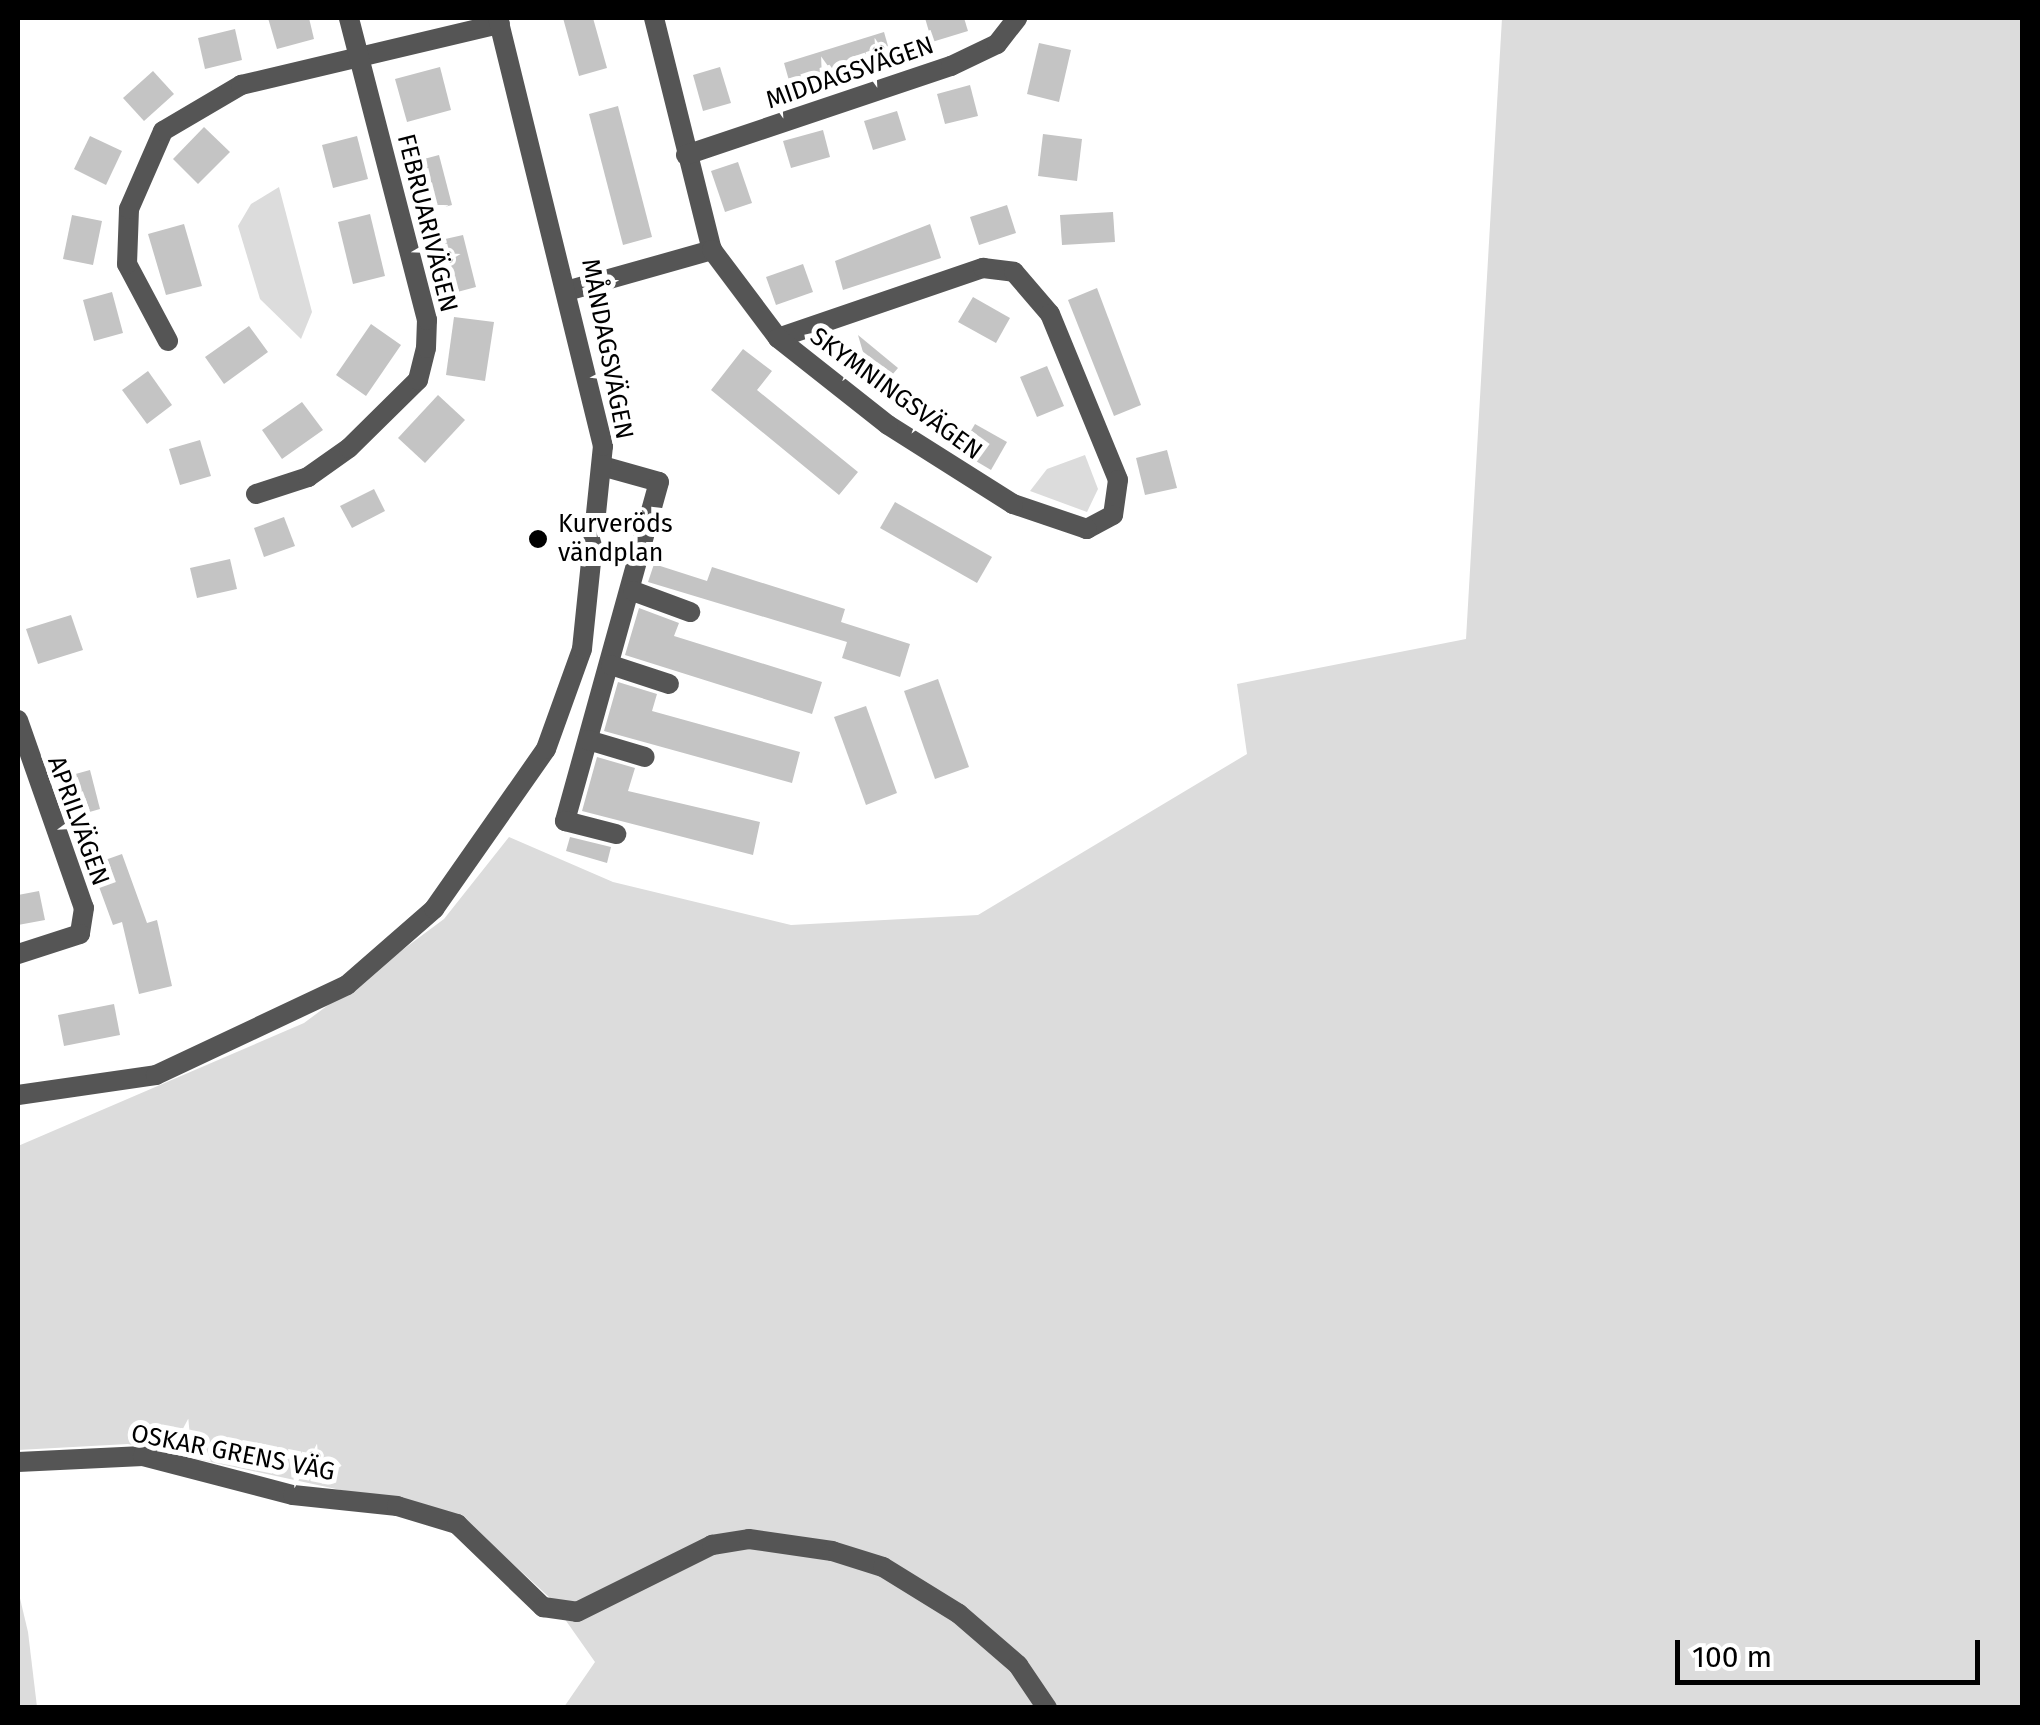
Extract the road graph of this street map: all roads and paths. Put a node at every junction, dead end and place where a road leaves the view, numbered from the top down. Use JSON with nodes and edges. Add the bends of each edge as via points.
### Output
{"nodes":[{"id":1,"x":348,"y":18,"type":"edge"},
{"id":2,"x":654,"y":18,"type":"edge"},
{"id":3,"x":1016,"y":18,"type":"edge"},
{"id":4,"x":500,"y":21,"type":"edge"},
{"id":5,"x":360,"y":58,"type":"junction"},
{"id":6,"x":686,"y":155,"type":"junction"},
{"id":7,"x":712,"y":250,"type":"junction"},
{"id":8,"x":570,"y":290,"type":"junction"},
{"id":9,"x":778,"y":338,"type":"junction"},
{"id":10,"x":168,"y":341,"type":"dead end"},
{"id":11,"x":602,"y":466,"type":"junction"},
{"id":12,"x":256,"y":494,"type":"dead end"},
{"id":13,"x":633,"y":591,"type":"junction"},
{"id":14,"x":690,"y":612,"type":"dead end"},
{"id":15,"x":611,"y":665,"type":"junction"},
{"id":16,"x":668,"y":684,"type":"dead end"},
{"id":17,"x":18,"y":720,"type":"edge"},
{"id":18,"x":588,"y":740,"type":"junction"},
{"id":19,"x":645,"y":757,"type":"dead end"},
{"id":20,"x":616,"y":834,"type":"dead end"},
{"id":21,"x":18,"y":954,"type":"edge"},
{"id":22,"x":18,"y":1095,"type":"edge"},
{"id":23,"x":18,"y":1462,"type":"edge"},
{"id":24,"x":1047,"y":1708,"type":"edge"}],
"edges":[{"from":1,"to":5,"type":"street","name":"FEBRUARIVÄGEN"},
{"from":2,"to":6,"type":"street"},
{"from":3,"to":6,"type":"street","name":"MIDDAGSVÄGEN","via":[[997,44],[951,66]]},
{"from":4,"to":5,"type":"street"},
{"from":4,"to":8,"type":"street","name":"MÅNDAGSVÄGEN"},
{"from":5,"to":10,"type":"street","via":[[241,85],[163,131],[134,192],[127,264]]},
{"from":5,"to":12,"type":"street","name":"FEBRUARIVÄGEN","via":[[427,320],[426,348],[418,380],[350,448],[308,476]]},
{"from":6,"to":7,"type":"street"},
{"from":7,"to":8,"type":"street"},
{"from":7,"to":9,"type":"street","name":"SKYMNINGSVÄGEN"},
{"from":8,"to":11,"type":"street","name":"MÅNDAGSVÄGEN"},
{"from":9,"to":9,"type":"street","name":"SKYMNINGSVÄGEN","via":[[982,268],[1014,272],[1050,314],[1118,480],[1114,514],[1087,530],[1013,504],[904,436]]},
{"from":11,"to":13,"type":"street","via":[[659,482]]},
{"from":11,"to":22,"type":"street","name":"MÅNDAGSVÄGEN","via":[[582,650],[546,749],[434,909],[347,985],[270,1028],[156,1075]]},
{"from":13,"to":14,"type":"street"},
{"from":13,"to":15,"type":"street"},
{"from":15,"to":16,"type":"street"},
{"from":15,"to":18,"type":"street"},
{"from":17,"to":21,"type":"street","name":"APRILVÄGEN","via":[[84,908],[80,934]]},
{"from":18,"to":19,"type":"street"},
{"from":18,"to":20,"type":"street","via":[[564,821]]},
{"from":23,"to":24,"type":"street","name":"OSKAR GRENS VÄG","via":[[143,1456],[294,1494],[396,1506],[457,1524],[543,1607],[576,1612],[712,1545],[749,1539],[832,1551],[883,1567],[959,1614],[1018,1666]]}]}
